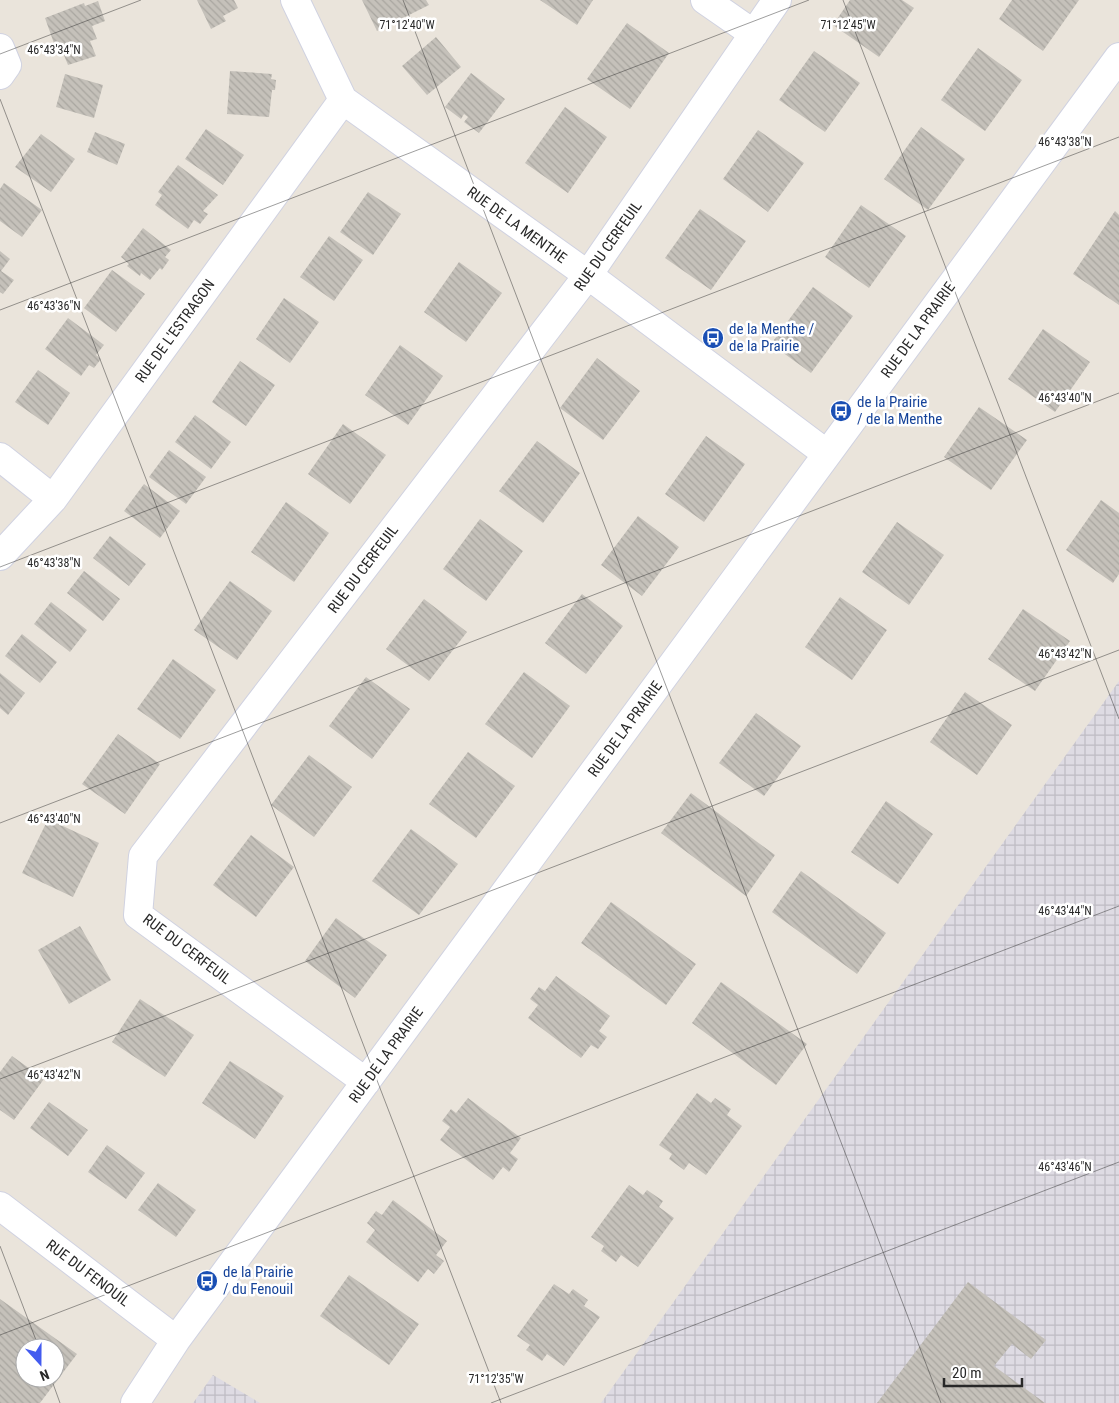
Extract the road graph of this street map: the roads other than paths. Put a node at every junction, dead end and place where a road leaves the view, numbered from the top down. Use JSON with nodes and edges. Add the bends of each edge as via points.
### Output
{"nodes":[{"id":1,"x":294,"y":0,"type":"edge"},
{"id":2,"x":705,"y":0,"type":"edge"},
{"id":3,"x":777,"y":0,"type":"edge"},
{"id":4,"x":754,"y":34,"type":"junction"},
{"id":5,"x":0,"y":48,"type":"edge"},
{"id":6,"x":1119,"y":56,"type":"edge"},
{"id":7,"x":0,"y":75,"type":"edge"},
{"id":8,"x":343,"y":100,"type":"junction"},
{"id":9,"x":588,"y":275,"type":"junction"},
{"id":10,"x":827,"y":454,"type":"junction"},
{"id":11,"x":0,"y":457,"type":"edge"},
{"id":12,"x":53,"y":499,"type":"junction"},
{"id":13,"x":0,"y":556,"type":"edge"},
{"id":14,"x":366,"y":1082,"type":"junction"},
{"id":15,"x":0,"y":1206,"type":"edge"},
{"id":16,"x":176,"y":1340,"type":"junction"},
{"id":17,"x":135,"y":1403,"type":"edge"}],
"edges":[{"from":1,"to":8,"type":"street","name":"RUE DE LA MENTHE"},
{"from":2,"to":4,"type":"street"},
{"from":3,"to":4,"type":"street","name":"RUE DU CERFEUIL"},
{"from":4,"to":9,"type":"street","name":"RUE DU CERFEUIL"},
{"from":5,"to":7,"type":"street","via":[[6,65]]},
{"from":6,"to":10,"type":"street","name":"RUE DE LA PRAIRIE"},
{"from":8,"to":9,"type":"street","name":"RUE DE LA MENTHE"},
{"from":8,"to":12,"type":"street","name":"RUE DE L'ESTRAGON"},
{"from":9,"to":10,"type":"street","name":"RUE DE LA MENTHE"},
{"from":9,"to":14,"type":"street","name":"RUE DU CERFEUIL","via":[[143,856],[138,915]]},
{"from":10,"to":14,"type":"street","name":"RUE DE LA PRAIRIE"},
{"from":11,"to":12,"type":"street"},
{"from":12,"to":13,"type":"street","name":"RUE DE L'ESTRAGON"},
{"from":14,"to":16,"type":"street","name":"RUE DE LA PRAIRIE"},
{"from":15,"to":16,"type":"street","name":"RUE DU FENOUIL"},
{"from":16,"to":17,"type":"street","name":"RUE DE LA PRAIRIE"}]}
